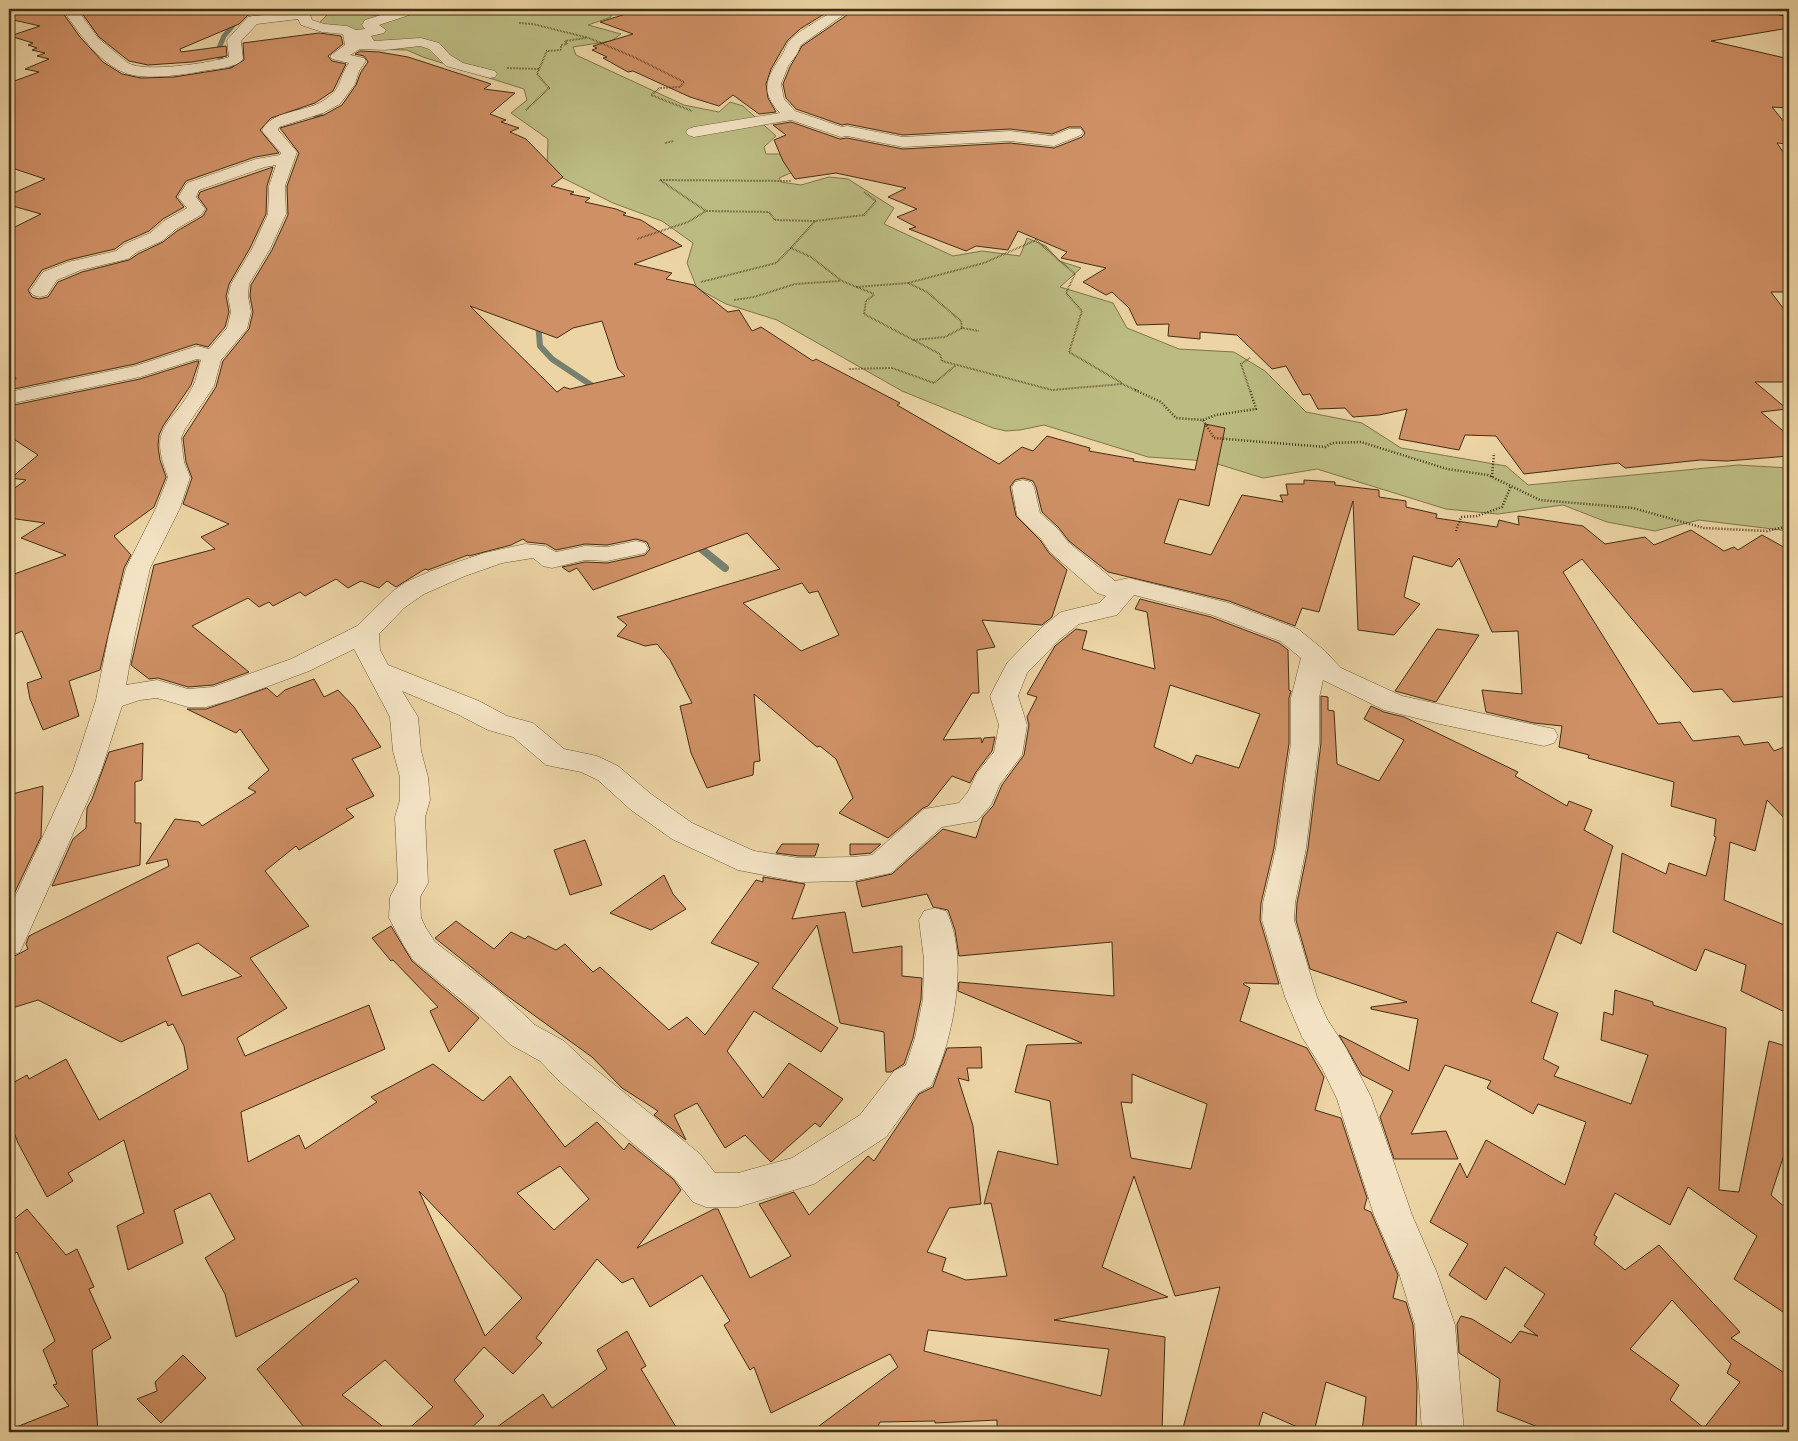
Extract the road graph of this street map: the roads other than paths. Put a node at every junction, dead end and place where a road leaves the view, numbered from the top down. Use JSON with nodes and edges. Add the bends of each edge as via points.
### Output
{"nodes":[{"id":1,"x":69,"y":9,"type":"edge"},
{"id":2,"x":413,"y":9,"type":"edge"},
{"id":3,"x":837,"y":9,"type":"edge"},
{"id":4,"x":358,"y":45,"type":"junction"},
{"id":5,"x":490,"y":74,"type":"dead end"},
{"id":6,"x":790,"y":114,"type":"junction"},
{"id":7,"x":694,"y":132,"type":"road end"},
{"id":8,"x":1075,"y":132,"type":"dead end"},
{"id":9,"x":286,"y":159,"type":"junction"},
{"id":10,"x":40,"y":290,"type":"dead end"},
{"id":11,"x":211,"y":359,"type":"junction"},
{"id":12,"x":9,"y":398,"type":"edge"},
{"id":13,"x":1023,"y":487,"type":"dead end"},
{"id":14,"x":636,"y":548,"type":"dead end"},
{"id":15,"x":1129,"y":586,"type":"junction"},
{"id":16,"x":366,"y":632,"type":"junction"},
{"id":17,"x":1316,"y":656,"type":"junction"},
{"id":18,"x":379,"y":672,"type":"junction"},
{"id":19,"x":110,"y":700,"type":"junction"},
{"id":20,"x":1544,"y":736,"type":"dead end"},
{"id":21,"x":935,"y":920,"type":"dead end"},
{"id":22,"x":9,"y":943,"type":"edge"},
{"id":23,"x":1443,"y":1432,"type":"edge"}],
"edges":[{"from":1,"to":4,"type":"street","via":[[96,44],[128,70],[226,64],[236,59],[234,40],[253,20],[273,16],[299,14],[316,26],[347,30],[351,44]]},
{"from":2,"to":4,"type":"street","via":[[370,23],[379,30],[354,35],[367,39]]},
{"from":3,"to":6,"type":"street","via":[[839,13],[836,16],[796,42],[781,65],[774,95]]},
{"from":4,"to":5,"type":"street","via":[[421,42],[434,46],[442,58],[459,66]]},
{"from":4,"to":9,"type":"street","via":[[337,56],[359,61],[350,70],[349,84],[333,103],[272,125],[270,131],[289,152]]},
{"from":6,"to":7,"type":"street"},
{"from":6,"to":8,"type":"street","via":[[841,132],[904,142],[1010,136],[1054,141]]},
{"from":9,"to":10,"type":"street","via":[[251,166],[193,186],[187,197],[195,211],[170,225],[156,238],[122,255],[75,266],[50,276]]},
{"from":9,"to":11,"type":"street","via":[[277,186],[277,214],[240,284],[241,312],[237,329]]},
{"from":11,"to":12,"type":"street","via":[[197,352],[140,371]]},
{"from":11,"to":19,"type":"street","via":[[204,386],[170,438],[179,477],[168,508],[138,568]]},
{"from":13,"to":15,"type":"street","via":[[1029,515],[1059,547],[1106,588],[1113,590]]},
{"from":14,"to":16,"type":"street","via":[[607,554],[585,552],[552,561],[537,551],[514,552],[488,560],[414,588],[388,608]]},
{"from":15,"to":17,"type":"street","via":[[1220,609],[1253,621],[1289,635]]},
{"from":15,"to":18,"type":"street","via":[[1108,609],[1070,618],[1016,669],[1004,696],[1013,725],[1008,755],[987,780],[981,797],[967,813],[934,817],[880,865],[853,869],[799,870],[749,862],[682,831],[608,773],[587,763],[556,758],[523,730],[498,723]]},
{"from":16,"to":18,"type":"street","via":[[367,650]]},
{"from":16,"to":19,"type":"street","via":[[300,665],[206,698],[188,698],[157,689]]},
{"from":17,"to":20,"type":"street","via":[[1332,674],[1394,703]]},
{"from":17,"to":23,"type":"street","via":[[1305,698],[1305,744],[1278,920],[1301,997],[1314,1027],[1354,1097],[1393,1215],[1418,1273],[1434,1325]]},
{"from":18,"to":21,"type":"street","via":[[404,717],[407,751],[414,777],[415,800],[410,817],[413,882],[405,897],[405,918],[415,937],[424,951],[489,1003],[522,1035],[552,1051],[687,1166],[706,1190],[738,1190],[801,1172],[873,1126],[906,1082],[918,1075],[933,1034],[941,996],[940,940]]},
{"from":19,"to":22,"type":"street","via":[[86,771]]}]}
